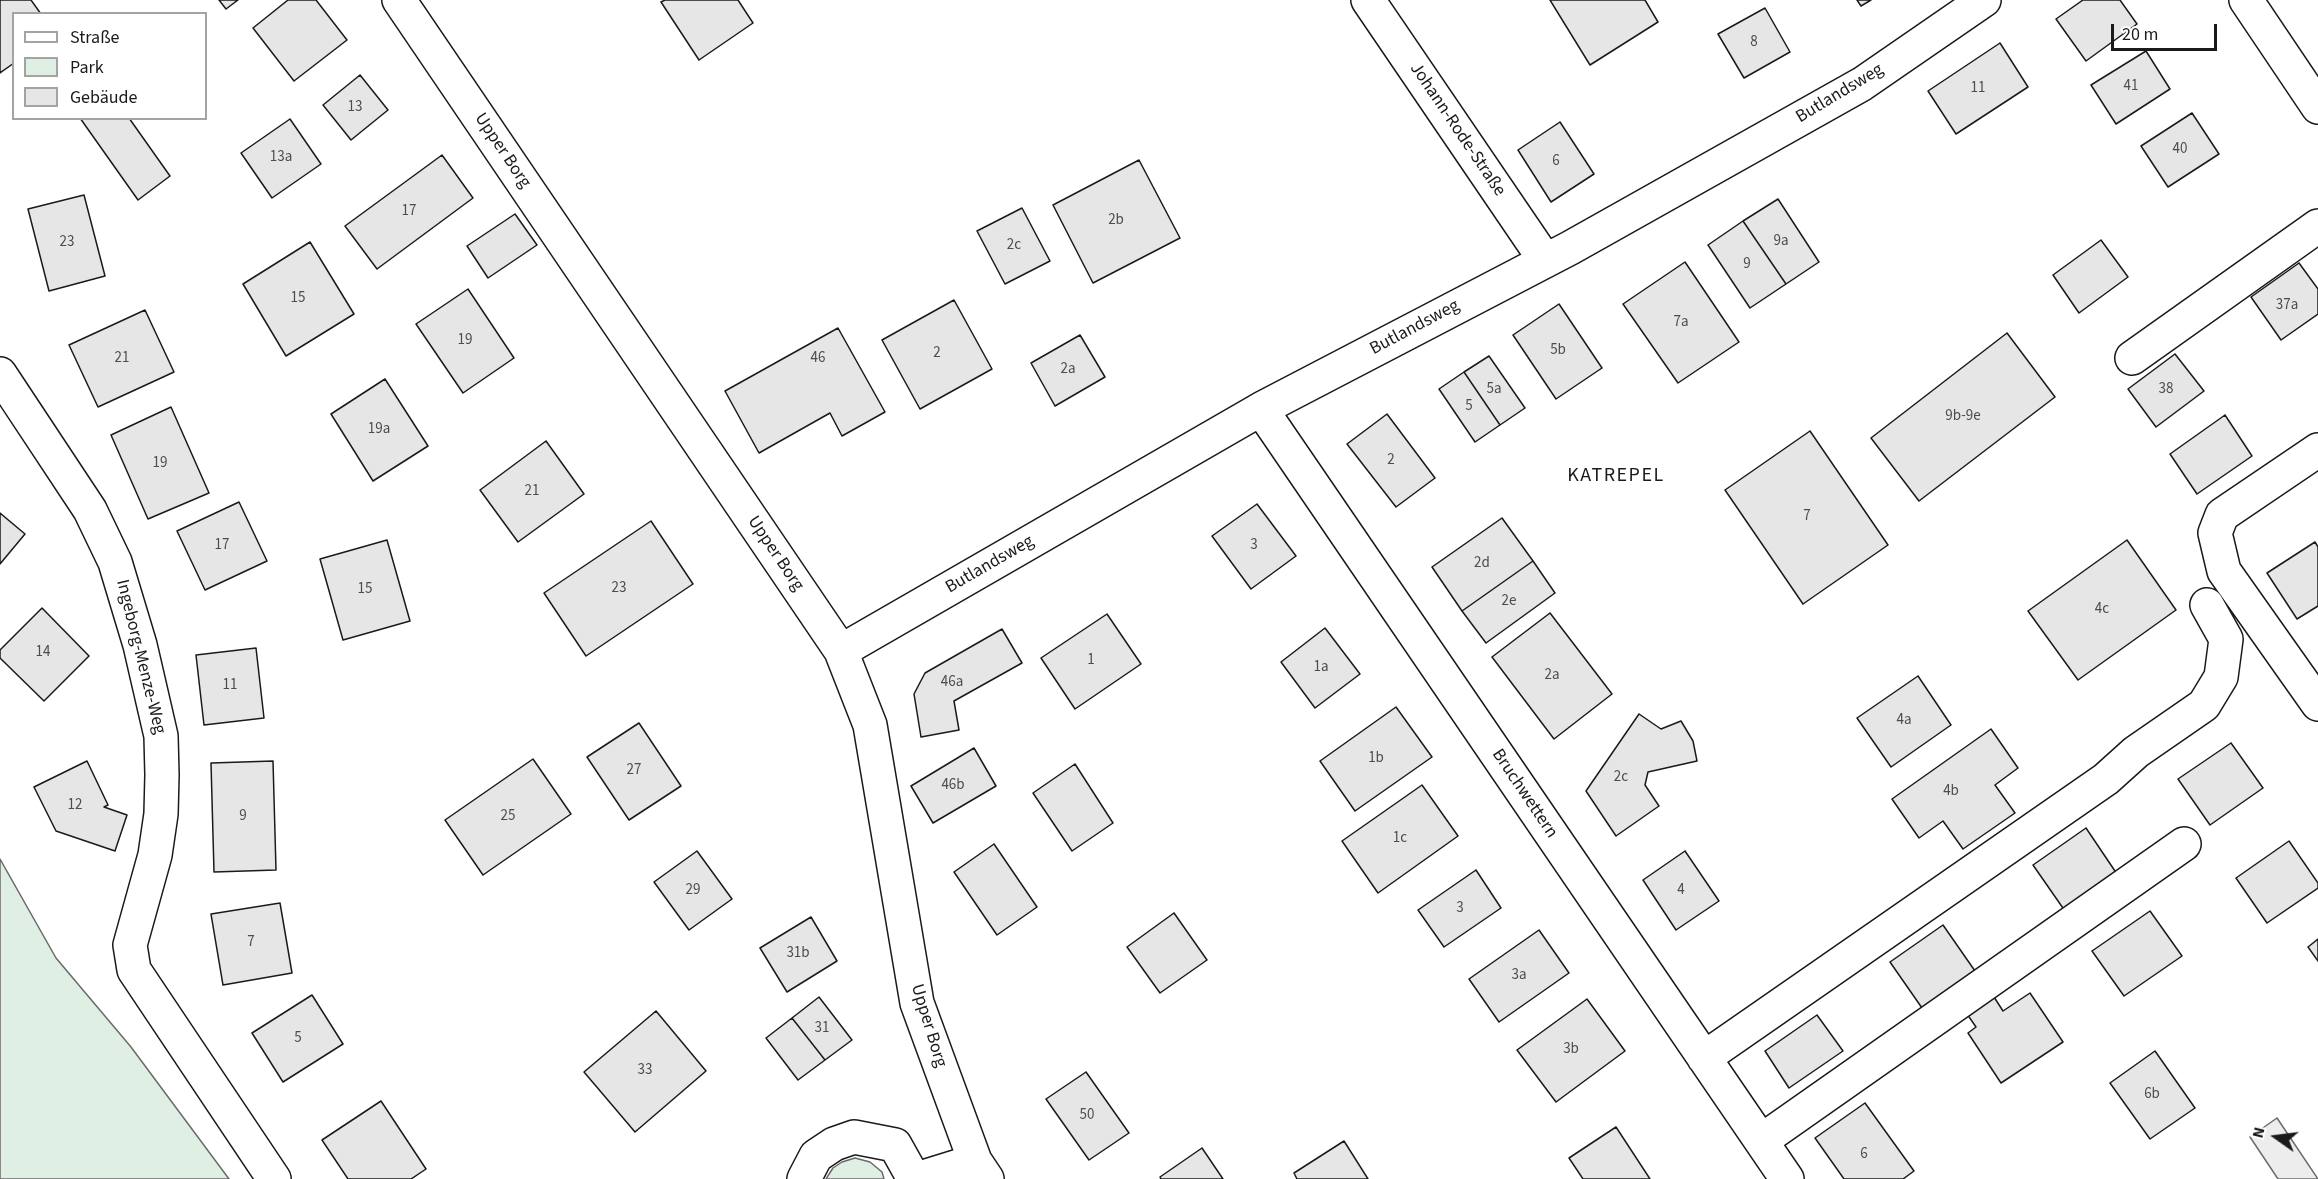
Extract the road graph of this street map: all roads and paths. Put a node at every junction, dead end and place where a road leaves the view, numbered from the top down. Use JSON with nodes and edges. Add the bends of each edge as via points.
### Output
{"nodes":[{"id":1,"x":399,"y":0,"type":"edge"},
{"id":2,"x":1368,"y":0,"type":"edge"},
{"id":3,"x":1984,"y":0,"type":"edge"},
{"id":4,"x":2246,"y":0,"type":"edge"},
{"id":5,"x":2318,"y":106,"type":"edge"},
{"id":6,"x":2318,"y":226,"type":"edge"},
{"id":7,"x":1545,"y":260,"type":"junction"},
{"id":8,"x":2132,"y":358,"type":"dead end"},
{"id":9,"x":0,"y":374,"type":"edge"},
{"id":10,"x":1261,"y":409,"type":"junction"},
{"id":11,"x":2318,"y":450,"type":"edge"},
{"id":12,"x":2207,"y":605,"type":"dead end"},
{"id":13,"x":841,"y":651,"type":"junction"},
{"id":14,"x":2318,"y":704,"type":"edge"},
{"id":15,"x":2184,"y":844,"type":"dead end"},
{"id":16,"x":1704,"y":1058,"type":"junction"},
{"id":17,"x":1761,"y":1141,"type":"junction"},
{"id":18,"x":981,"y":1170,"type":"edge"},
{"id":19,"x":274,"y":1179,"type":"edge"},
{"id":20,"x":804,"y":1179,"type":"edge"},
{"id":21,"x":916,"y":1179,"type":"edge"},
{"id":22,"x":1787,"y":1179,"type":"edge"}],
"edges":[{"from":1,"to":13,"type":"street","name":"Upper Borg"},
{"from":2,"to":7,"type":"street","name":"Johann-Rode-Straße"},
{"from":3,"to":7,"type":"street","name":"Butlandsweg","via":[[1862,84]]},
{"from":4,"to":5,"type":"street"},
{"from":6,"to":8,"type":"street"},
{"from":7,"to":10,"type":"street","name":"Butlandsweg"},
{"from":9,"to":19,"type":"street","name":"Ingeborg-Menze-Weg","via":[[90,510],[115,562],[140,645],[160,736],[162,775],[155,855],[130,945],[134,970]]},
{"from":10,"to":13,"type":"street","name":"Butlandsweg"},
{"from":10,"to":16,"type":"street","name":"Bruchwettern"},
{"from":11,"to":14,"type":"street","via":[[2222,515],[2215,533],[2224,571]]},
{"from":12,"to":16,"type":"street","via":[[2226,639],[2221,678],[2204,705],[2136,752],[2106,779]]},
{"from":13,"to":18,"type":"street","name":"Upper Borg","via":[[870,725],[917,1003]]},
{"from":15,"to":17,"type":"street"},
{"from":16,"to":17,"type":"street","name":"Bruchwettern"},
{"from":17,"to":22,"type":"street","name":"Bruchwettern"},
{"from":18,"to":21,"type":"street"},
{"from":20,"to":21,"type":"street","via":[[816,1156],[854,1137],[895,1145]]}]}
